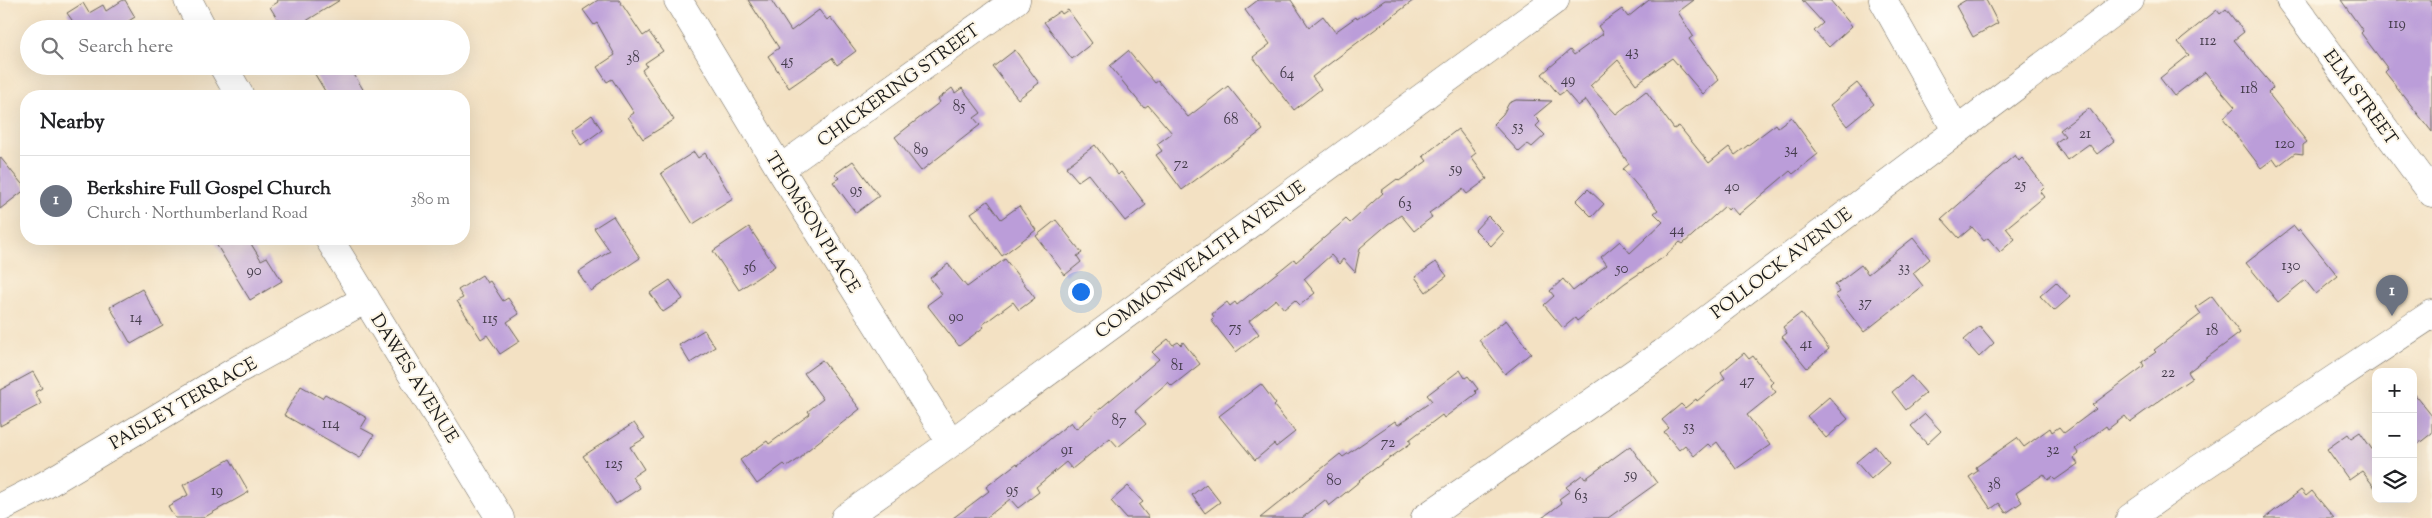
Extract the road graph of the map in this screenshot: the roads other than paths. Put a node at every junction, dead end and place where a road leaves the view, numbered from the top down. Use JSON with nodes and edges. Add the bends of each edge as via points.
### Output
{"nodes":[{"id":1,"x":188,"y":0,"type":"edge"},
{"id":2,"x":678,"y":0,"type":"edge"},
{"id":3,"x":1016,"y":0,"type":"edge"},
{"id":4,"x":1555,"y":0,"type":"edge"},
{"id":5,"x":1883,"y":0,"type":"edge"},
{"id":6,"x":2130,"y":0,"type":"edge"},
{"id":7,"x":2290,"y":0,"type":"edge"},
{"id":8,"x":198,"y":20,"type":"edge"},
{"id":9,"x":228,"y":75,"type":"edge"},
{"id":10,"x":237,"y":90,"type":"edge"},
{"id":11,"x":1956,"y":130,"type":"junction"},
{"id":12,"x":780,"y":169,"type":"junction"},
{"id":13,"x":2432,"y":193,"type":"edge"},
{"id":14,"x":333,"y":245,"type":"edge"},
{"id":15,"x":366,"y":299,"type":"junction"},
{"id":16,"x":2432,"y":314,"type":"edge"},
{"id":17,"x":951,"y":443,"type":"junction"},
{"id":18,"x":0,"y":508,"type":"edge"},
{"id":19,"x":1428,"y":517,"type":"edge"},
{"id":20,"x":500,"y":518,"type":"edge"},
{"id":21,"x":845,"y":518,"type":"edge"},
{"id":22,"x":2130,"y":518,"type":"edge"}],
"edges":[{"from":1,"to":8,"type":"street"},
{"from":2,"to":12,"type":"street","name":"THOMSON PLACE"},
{"from":3,"to":12,"type":"street","name":"CHICKERING STREET"},
{"from":4,"to":17,"type":"street","name":"COMMONWEALTH AVENUE"},
{"from":5,"to":11,"type":"street"},
{"from":6,"to":11,"type":"street","name":"POLLOCK AVENUE"},
{"from":7,"to":13,"type":"street","name":"ELM STREET"},
{"from":9,"to":10,"type":"street"},
{"from":11,"to":19,"type":"street","name":"POLLOCK AVENUE","via":[[1663,353]]},
{"from":12,"to":17,"type":"street","name":"THOMSON PLACE"},
{"from":14,"to":15,"type":"street","name":"DAWES AVENUE"},
{"from":15,"to":18,"type":"street","name":"PAISLEY TERRACE"},
{"from":15,"to":20,"type":"street","name":"DAWES AVENUE"},
{"from":16,"to":22,"type":"street"},
{"from":17,"to":21,"type":"street","name":"COMMONWEALTH AVENUE"}]}
